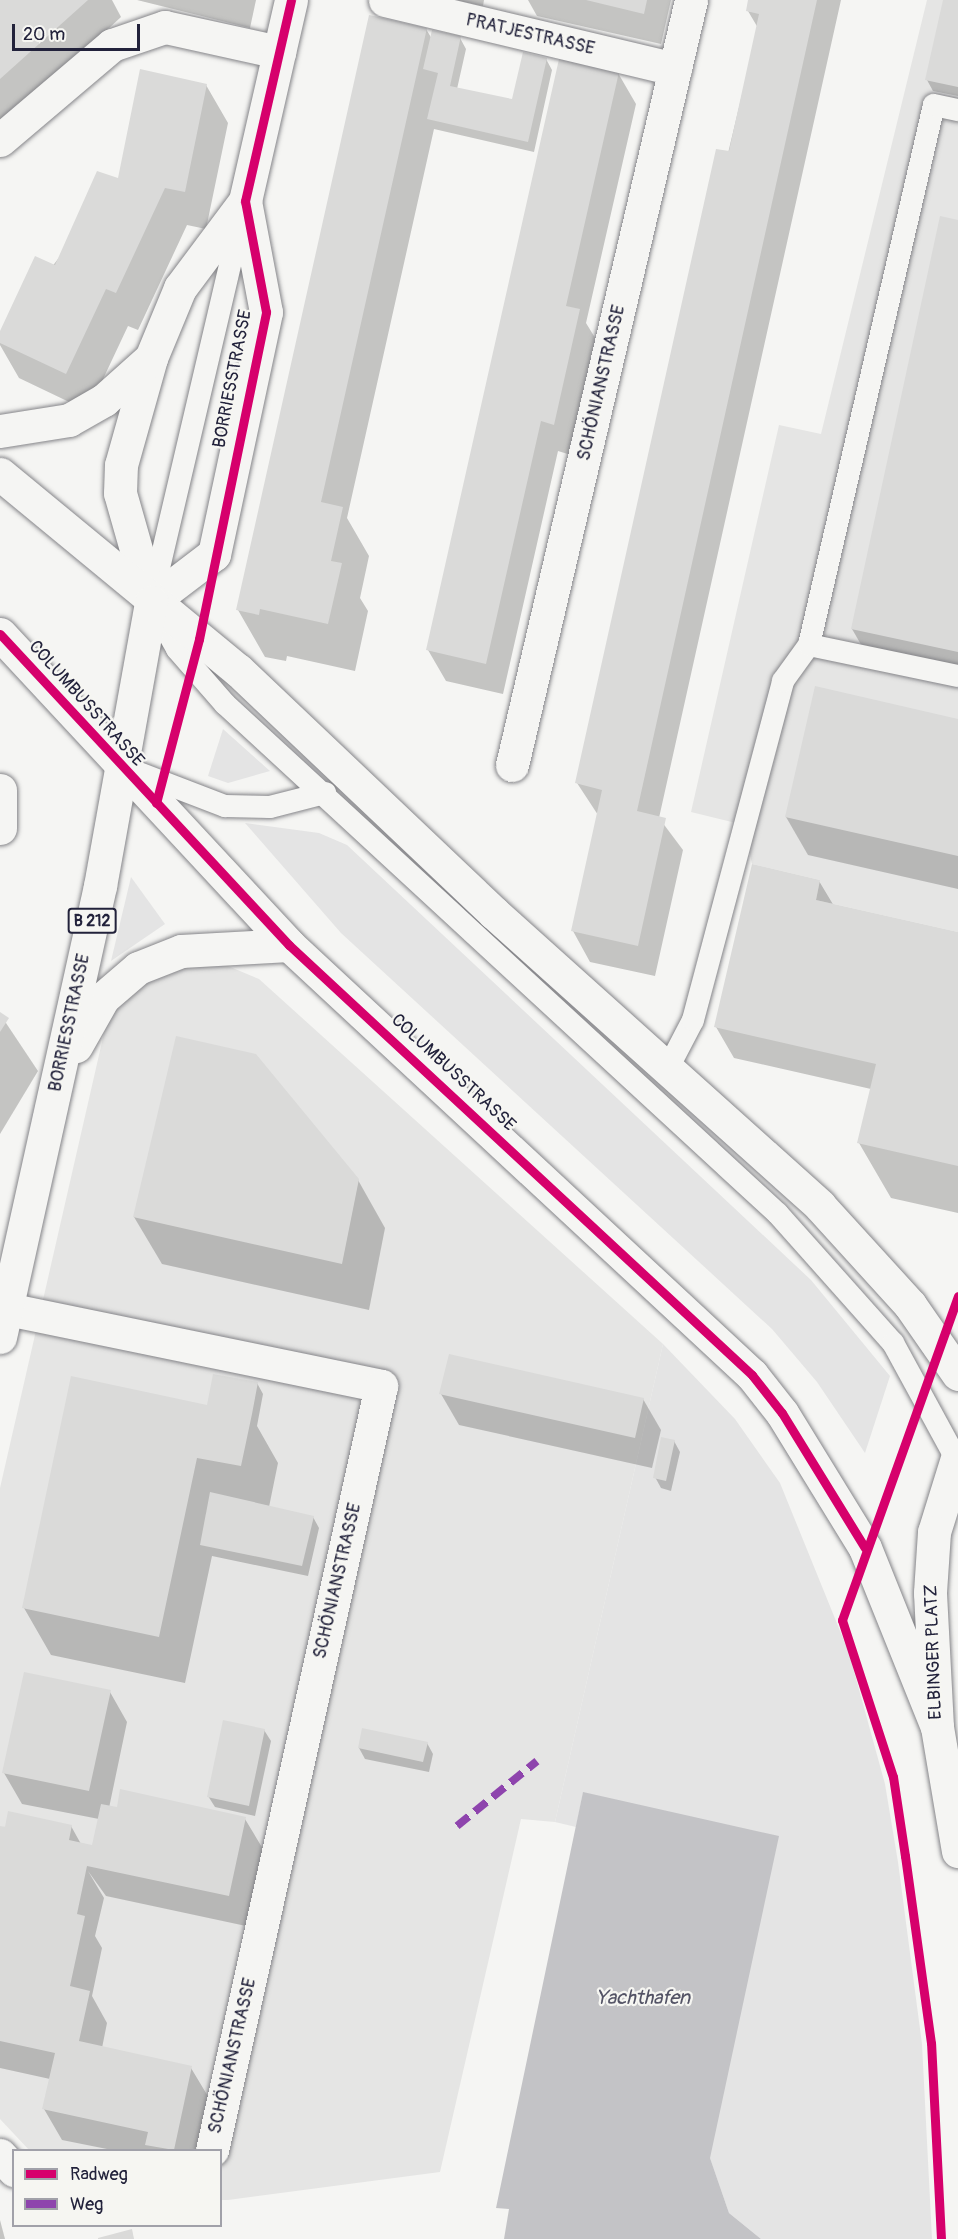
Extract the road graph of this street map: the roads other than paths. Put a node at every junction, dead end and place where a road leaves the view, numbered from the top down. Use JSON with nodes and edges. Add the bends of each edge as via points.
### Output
{"nodes":[{"id":1,"x":291,"y":0,"type":"edge"},
{"id":2,"x":385,"y":0,"type":"edge"},
{"id":3,"x":691,"y":0,"type":"edge"},
{"id":4,"x":279,"y":52,"type":"junction"},
{"id":5,"x":675,"y":69,"type":"junction"},
{"id":6,"x":958,"y":110,"type":"edge"},
{"id":7,"x":0,"y":140,"type":"edge"},
{"id":8,"x":244,"y":201,"type":"junction"},
{"id":9,"x":152,"y":358,"type":"junction"},
{"id":10,"x":0,"y":431,"type":"edge"},
{"id":11,"x":0,"y":474,"type":"edge"},
{"id":12,"x":152,"y":602,"type":"junction"},
{"id":13,"x":0,"y":634,"type":"edge"},
{"id":14,"x":809,"y":645,"type":"junction"},
{"id":15,"x":958,"y":676,"type":"edge"},
{"id":16,"x":512,"y":765,"type":"dead end"},
{"id":17,"x":119,"y":766,"type":"junction"},
{"id":18,"x":325,"y":793,"type":"junction"},
{"id":19,"x":289,"y":945,"type":"junction"},
{"id":20,"x":668,"y":1070,"type":"junction"},
{"id":21,"x":60,"y":1076,"type":"junction"},
{"id":22,"x":3,"y":1323,"type":"edge"},
{"id":23,"x":958,"y":1374,"type":"edge"},
{"id":24,"x":958,"y":1459,"type":"edge"},
{"id":25,"x":937,"y":1727,"type":"junction"},
{"id":26,"x":958,"y":1851,"type":"edge"},
{"id":27,"x":212,"y":2149,"type":"edge"},
{"id":28,"x":0,"y":2155,"type":"edge"},
{"id":29,"x":12,"y":2168,"type":"edge"}],
"edges":[{"from":1,"to":4,"type":"main road","name":"BORRIESSTRASSE"},
{"from":2,"to":5,"type":"main road","name":"PRATJESTRASSE"},
{"from":3,"to":5,"type":"main road","name":"SCHÖNIANSTRASSE"},
{"from":4,"to":7,"type":"main road","via":[[165,27],[112,45]]},
{"from":4,"to":8,"type":"main road","name":"BORRIESSTRASSE"},
{"from":5,"to":16,"type":"main road","name":"SCHÖNIANSTRASSE"},
{"from":6,"to":14,"type":"lane","via":[[934,105]]},
{"from":8,"to":9,"type":"main road","name":"BORRIESSTRASSE","via":[[180,288]]},
{"from":8,"to":12,"type":"lane","name":"BORRIESSTRASSE"},
{"from":8,"to":12,"type":"main road","name":"BORRIESSTRASSE","via":[[266,312],[213,554]]},
{"from":9,"to":10,"type":"main road","name":"BORRIESSTRASSE","via":[[104,400],[69,420]]},
{"from":9,"to":12,"type":"main road","name":"BORRIESSTRASSE","via":[[121,465],[120,493]]},
{"from":11,"to":12,"type":"main road"},
{"from":12,"to":17,"type":"main road","name":"BORRIESSTRASSE","number":"B 212"},
{"from":12,"to":18,"type":"lane","via":[[177,649],[225,704]]},
{"from":12,"to":20,"type":"main road","via":[[238,670]]},
{"from":13,"to":17,"type":"main road","name":"COLUMBUSSTRASSE"},
{"from":14,"to":15,"type":"lane"},
{"from":14,"to":20,"type":"lane","via":[[783,681],[693,1020]]},
{"from":17,"to":18,"type":"lane","via":[[225,806],[270,807]]},
{"from":17,"to":19,"type":"main road","name":"COLUMBUSSTRASSE"},
{"from":17,"to":21,"type":"main road","name":"BORRIESSTRASSE","number":"B 212"},
{"from":18,"to":24,"type":"lane","via":[[778,1214],[893,1343]]},
{"from":19,"to":21,"type":"main road","via":[[181,951],[138,968],[103,998]]},
{"from":19,"to":25,"type":"main road","name":"COLUMBUSSTRASSE","via":[[752,1375],[782,1413],[865,1548]]},
{"from":20,"to":23,"type":"main road","via":[[820,1206],[910,1305]]},
{"from":21,"to":22,"type":"main road","name":"BORRIESSTRASSE","number":"B 212"},
{"from":22,"to":27,"type":"main road","name":"SCHÖNIANSTRASSE","via":[[381,1386]]},
{"from":24,"to":25,"type":"main road","name":"ELBINGER PLATZ","via":[[934,1532],[930,1593]]},
{"from":25,"to":26,"type":"main road","name":"ELBINGER PLATZ"},
{"from":28,"to":29,"type":"main road"}]}
